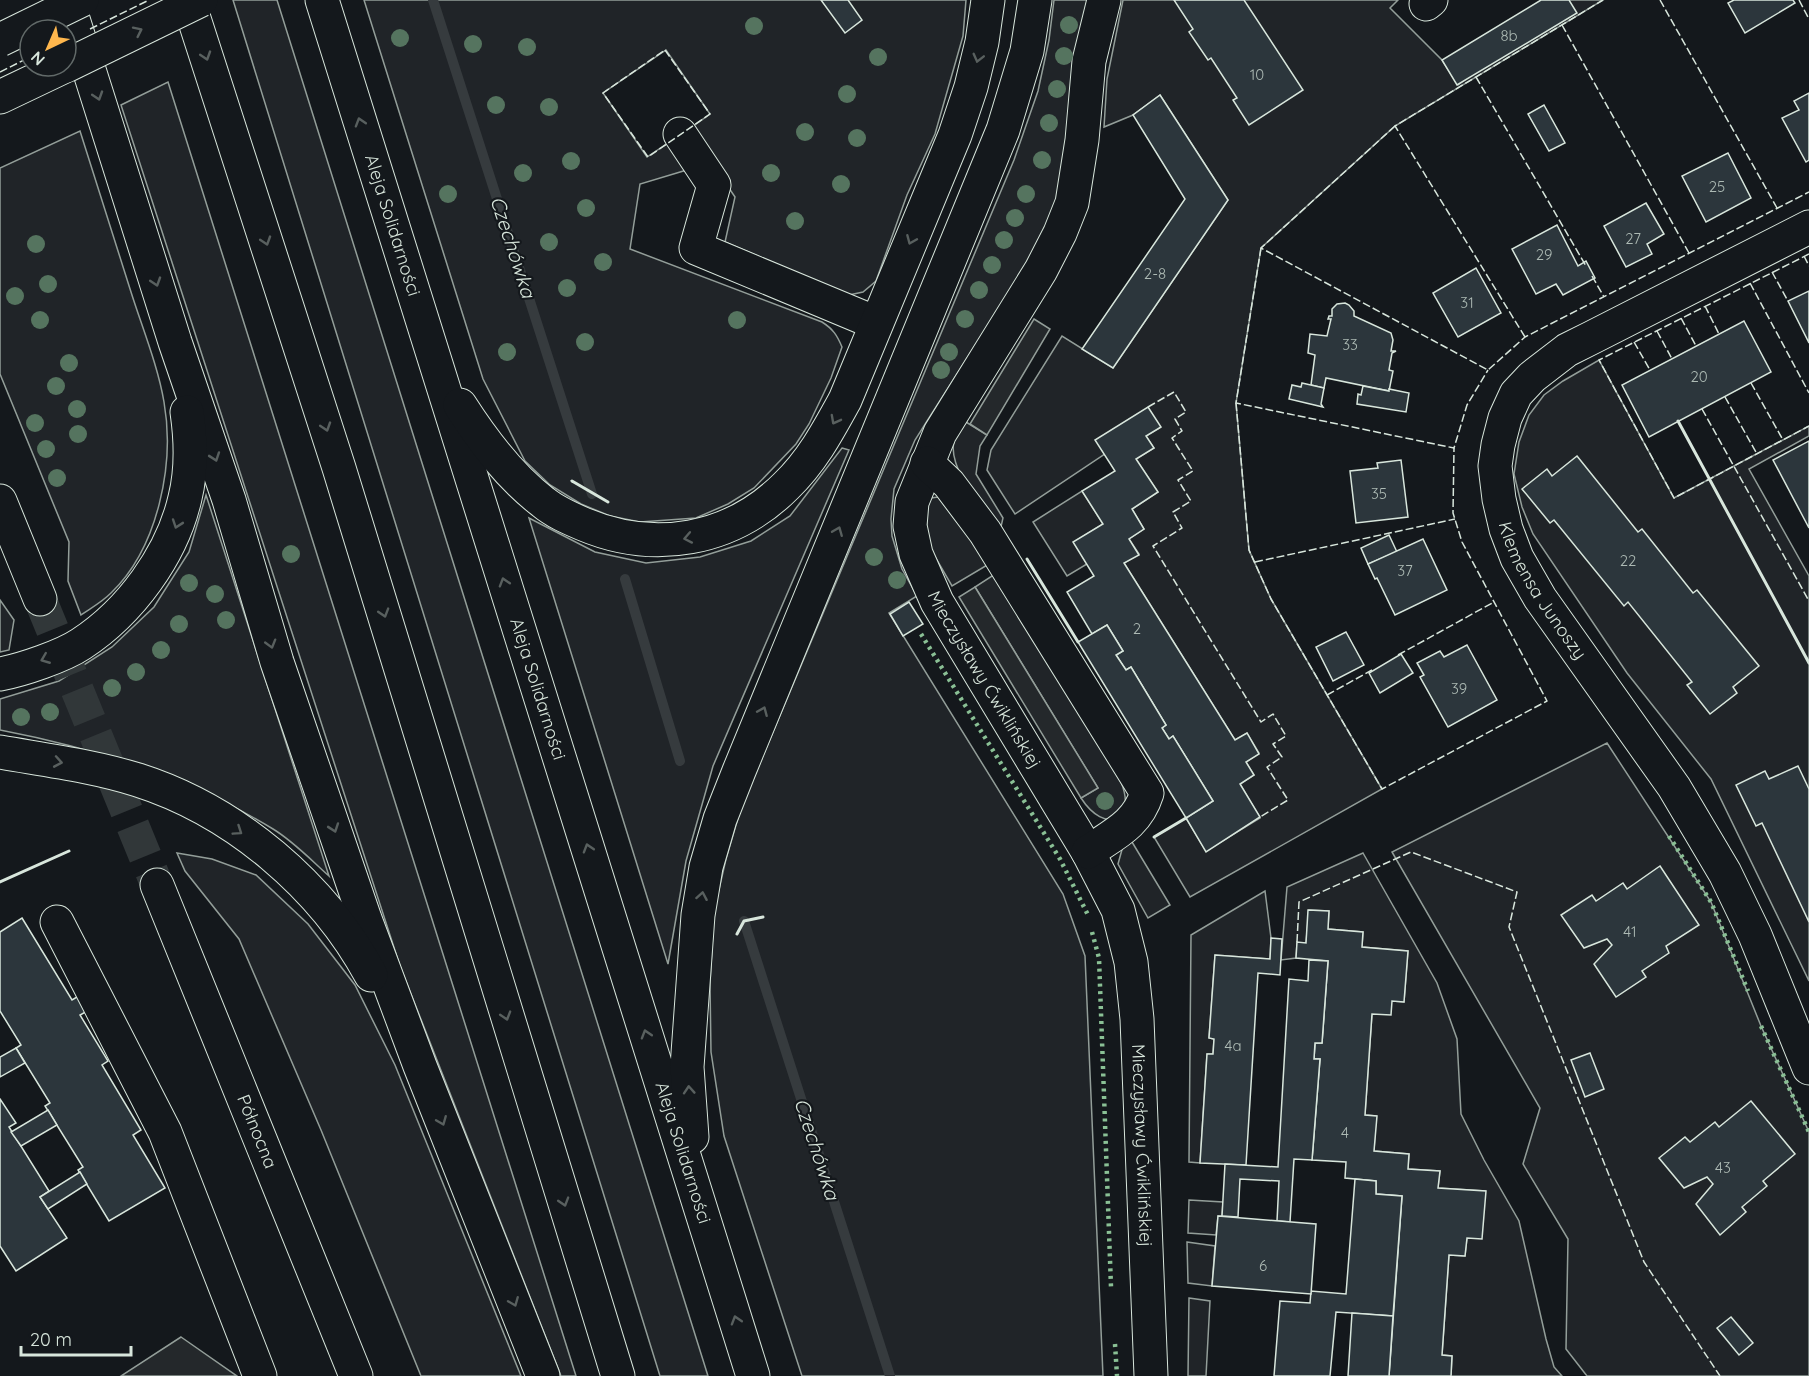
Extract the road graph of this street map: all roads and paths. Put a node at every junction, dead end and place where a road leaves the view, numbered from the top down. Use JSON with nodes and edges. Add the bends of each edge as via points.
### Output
{"nodes":[{"id":1,"x":67,"y":0,"type":"edge"},
{"id":2,"x":82,"y":0,"type":"edge"},
{"id":3,"x":188,"y":0,"type":"edge"},
{"id":4,"x":201,"y":0,"type":"edge"},
{"id":5,"x":322,"y":0,"type":"edge"},
{"id":6,"x":988,"y":0,"type":"edge"},
{"id":7,"x":1035,"y":0,"type":"edge"},
{"id":8,"x":1102,"y":3,"type":"edge"},
{"id":9,"x":0,"y":40,"type":"edge"},
{"id":10,"x":78,"y":60,"type":"edge"},
{"id":11,"x":41,"y":78,"type":"edge"},
{"id":12,"x":0,"y":98,"type":"edge"},
{"id":13,"x":680,"y":134,"type":"dead end"},
{"id":14,"x":1809,"y":227,"type":"edge"},
{"id":15,"x":876,"y":323,"type":"junction"},
{"id":16,"x":175,"y":342,"type":"junction"},
{"id":17,"x":434,"y":358,"type":"junction"},
{"id":18,"x":927,"y":463,"type":"junction"},
{"id":19,"x":0,"y":501,"type":"edge"},
{"id":20,"x":40,"y":599,"type":"tunnel mouth"},
{"id":21,"x":0,"y":674,"type":"edge"},
{"id":22,"x":0,"y":752,"type":"edge"},
{"id":23,"x":1088,"y":852,"type":"junction"},
{"id":24,"x":157,"y":885,"type":"tunnel mouth"},
{"id":25,"x":57,"y":922,"type":"dead end"},
{"id":26,"x":420,"y":1066,"type":"junction"},
{"id":27,"x":1809,"y":1068,"type":"edge"},
{"id":28,"x":695,"y":1190,"type":"junction"},
{"id":29,"x":260,"y":1376,"type":"edge"},
{"id":30,"x":356,"y":1376,"type":"edge"},
{"id":31,"x":543,"y":1376,"type":"edge"},
{"id":32,"x":618,"y":1376,"type":"edge"},
{"id":33,"x":753,"y":1376,"type":"edge"},
{"id":34,"x":1151,"y":1376,"type":"edge"}],
"edges":[{"from":1,"to":16,"type":"main road","one_way":true},
{"from":2,"to":9,"type":"main road","bridge":true},
{"from":3,"to":32,"type":"main road","one_way":true,"via":[[343,480]]},
{"from":10,"to":4,"type":"main road","one_way":true,"bridge":true},
{"from":17,"to":5,"type":"main road","name":"Aleja Solidarności","one_way":true},
{"from":6,"to":15,"type":"main road","one_way":true,"via":[[974,76],[955,135]]},
{"from":28,"to":7,"type":"main road","one_way":true,"via":[[687,1067],[698,915],[706,867],[739,771],[1004,130],[1027,51]]},
{"from":8,"to":18,"type":"main road","name":"Mieczysławy Ćwiklińskiej","via":[[1089,61],[1072,203],[1041,270],[939,433]]},
{"from":11,"to":12,"type":"main road"},
{"from":13,"to":15,"type":"main road","via":[[714,185],[696,248]]},
{"from":14,"to":27,"type":"main road","name":"Klemensa Junoszy","via":[[1568,350],[1532,377],[1516,394],[1505,417],[1495,466],[1506,530],[1517,558],[1540,598],[1674,787],[1725,873],[1755,935]]},
{"from":15,"to":17,"type":"main road","one_way":true,"via":[[845,400],[824,439],[785,487],[743,518],[692,538],[661,542],[596,529],[543,502],[485,443]]},
{"from":16,"to":21,"type":"main road","one_way":true,"via":[[189,426],[190,462],[186,498],[174,533],[134,596],[111,621],[80,645]]},
{"from":16,"to":26,"type":"main road","one_way":true,"via":[[229,500],[277,663]]},
{"from":28,"to":17,"type":"main road","name":"Aleja Solidarności","one_way":true},
{"from":18,"to":23,"type":"main road","name":"Mieczysławy Ćwiklińskiej","via":[[912,502],[910,526],[930,588]]},
{"from":18,"to":23,"type":"main road","via":[[949,484],[985,532],[1147,793],[1141,810],[1124,828]]},
{"from":19,"to":20,"type":"main road"},
{"from":22,"to":26,"type":"main road","one_way":true,"via":[[138,780],[208,810],[250,839],[308,889],[341,927],[365,963]]},
{"from":23,"to":34,"type":"main road","name":"Mieczysławy Ćwiklińskiej","via":[[1118,910],[1134,986]]},
{"from":24,"to":30,"type":"main road","name":"Północna"},
{"from":25,"to":29,"type":"main road","via":[[165,1132]]},
{"from":26,"to":31,"type":"main road","one_way":true},
{"from":33,"to":28,"type":"main road","name":"Aleja Solidarności","one_way":true}]}
